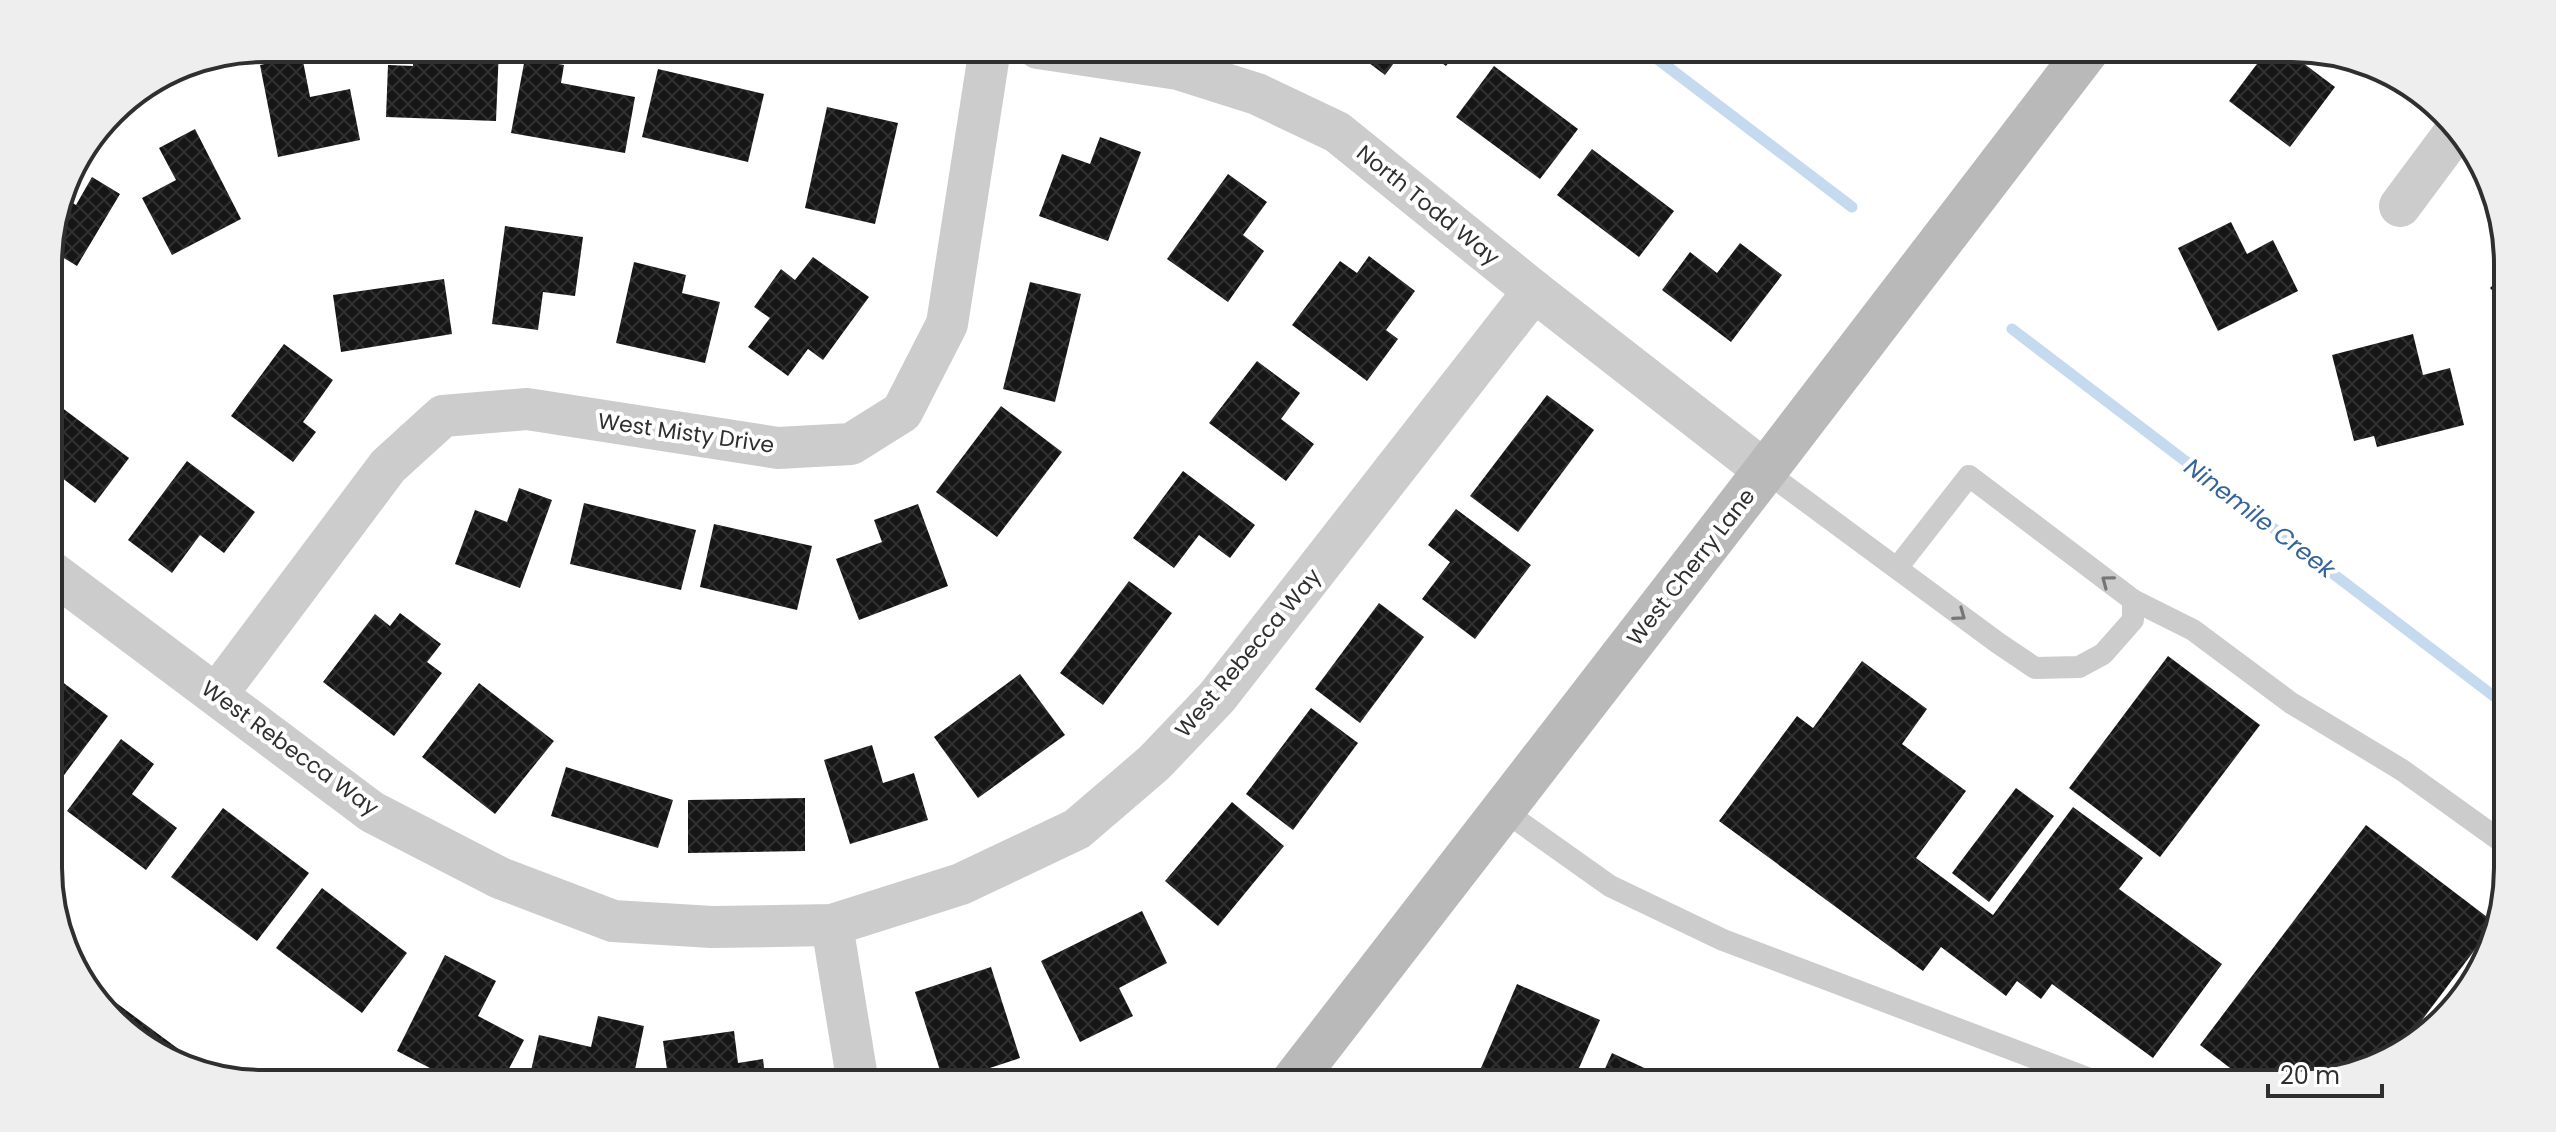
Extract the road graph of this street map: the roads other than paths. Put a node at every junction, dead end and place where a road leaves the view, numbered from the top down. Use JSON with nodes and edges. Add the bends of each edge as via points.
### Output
{"nodes":[{"id":1,"x":988,"y":62,"type":"edge"},
{"id":2,"x":1131,"y":62,"type":"edge"},
{"id":3,"x":2078,"y":62,"type":"edge"},
{"id":4,"x":2450,"y":139,"type":"edge"},
{"id":5,"x":2400,"y":206,"type":"dead end"},
{"id":6,"x":1534,"y":291,"type":"junction"},
{"id":7,"x":1765,"y":471,"type":"junction"},
{"id":8,"x":1897,"y":568,"type":"junction"},
{"id":9,"x":62,"y":580,"type":"edge"},
{"id":10,"x":2133,"y":600,"type":"junction"},
{"id":11,"x":217,"y":694,"type":"junction"},
{"id":12,"x":1503,"y":810,"type":"junction"},
{"id":13,"x":2494,"y":836,"type":"edge"},
{"id":14,"x":832,"y":925,"type":"junction"},
{"id":15,"x":856,"y":1070,"type":"edge"},
{"id":16,"x":1302,"y":1070,"type":"edge"},
{"id":17,"x":2066,"y":1070,"type":"edge"}],
"edges":[{"from":1,"to":11,"type":"street","name":"West Misty Drive","via":[[947,324],[902,412],[851,444],[778,448],[527,409],[443,416],[388,466]]},
{"from":2,"to":6,"type":"street","name":"North Todd Way","via":[[1178,69],[1257,94],[1337,132]]},
{"from":3,"to":7,"type":"main road","name":"West Cherry Lane"},
{"from":4,"to":5,"type":"street"},
{"from":6,"to":7,"type":"street","name":"North Todd Way"},
{"from":6,"to":14,"type":"street","name":"West Rebecca Way","via":[[1217,697],[1154,763],[1077,829],[961,884]]},
{"from":7,"to":8,"type":"lane"},
{"from":7,"to":12,"type":"main road","name":"West Cherry Lane"},
{"from":8,"to":10,"type":"lane","one_way":true,"via":[[2035,668],[2079,667],[2103,654],[2133,620]]},
{"from":10,"to":8,"type":"lane","one_way":true,"via":[[1969,476]]},
{"from":9,"to":11,"type":"street","name":"West Rebecca Way"},
{"from":10,"to":13,"type":"lane","via":[[2193,630],[2291,703],[2402,770]]},
{"from":11,"to":14,"type":"street","name":"West Rebecca Way","via":[[372,812],[500,878],[613,921],[712,927]]},
{"from":12,"to":16,"type":"main road","name":"West Cherry Lane"},
{"from":12,"to":17,"type":"lane","via":[[1610,886],[1723,940]]},
{"from":14,"to":15,"type":"street"}]}
